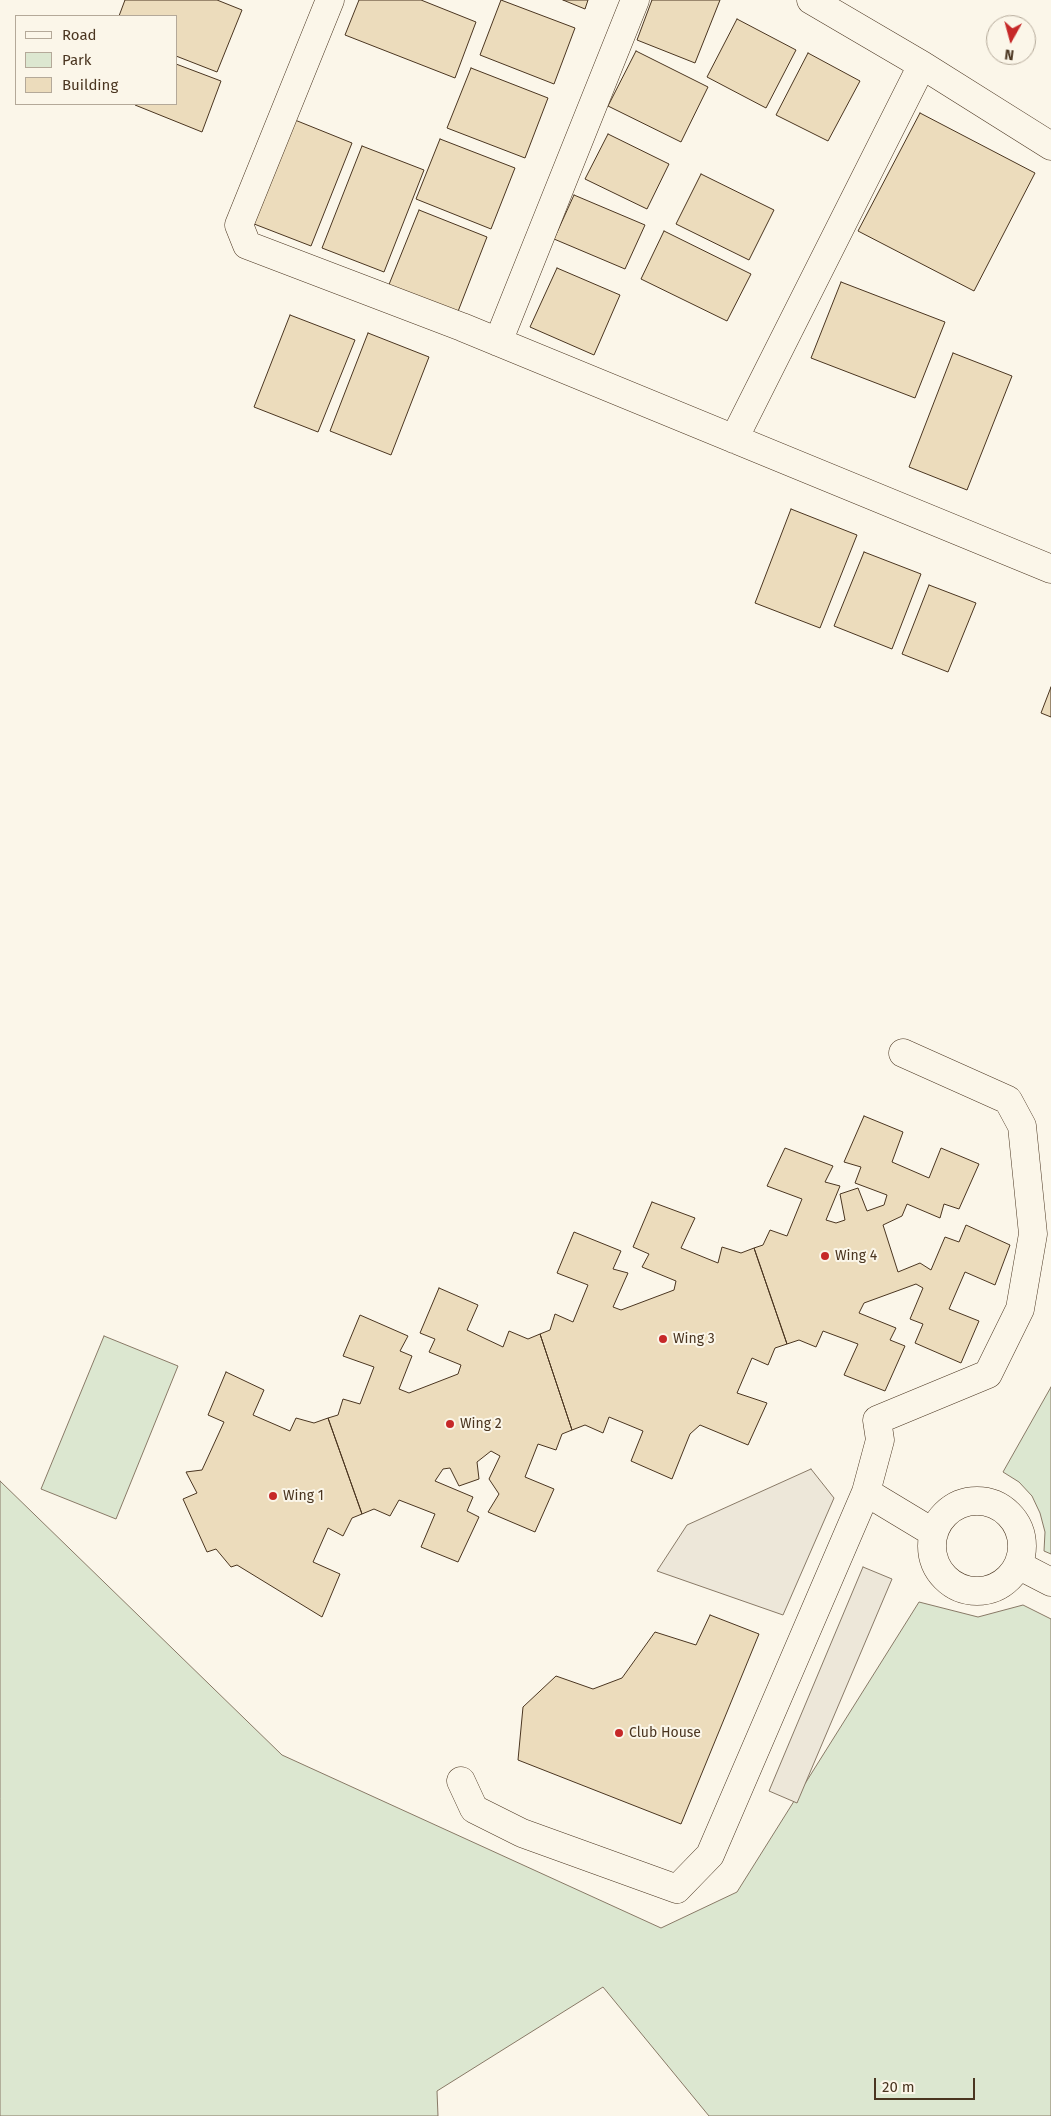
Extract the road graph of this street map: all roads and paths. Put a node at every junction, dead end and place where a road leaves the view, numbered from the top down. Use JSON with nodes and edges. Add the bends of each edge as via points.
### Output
{"nodes":[{"id":1,"x":330,"y":0,"type":"edge"},
{"id":2,"x":635,"y":0,"type":"edge"},
{"id":3,"x":811,"y":0,"type":"edge"},
{"id":4,"x":922,"y":65,"type":"junction"},
{"id":5,"x":1051,"y":146,"type":"edge"},
{"id":6,"x":498,"y":342,"type":"junction"},
{"id":7,"x":734,"y":439,"type":"junction"},
{"id":8,"x":1051,"y":569,"type":"edge"},
{"id":9,"x":903,"y":1053,"type":"dead end"},
{"id":10,"x":866,"y":1492,"type":"junction"},
{"id":11,"x":934,"y":1533,"type":"junction"},
{"id":12,"x":1018,"y":1566,"type":"junction"},
{"id":13,"x":1051,"y":1582,"type":"edge"},
{"id":14,"x":461,"y":1781,"type":"dead end"}],
"edges":[{"from":1,"to":6,"type":"street","via":[[239,225],[247,245]]},
{"from":2,"to":6,"type":"street"},
{"from":3,"to":4,"type":"street"},
{"from":4,"to":5,"type":"street"},
{"from":4,"to":7,"type":"street"},
{"from":6,"to":7,"type":"street"},
{"from":7,"to":8,"type":"street"},
{"from":9,"to":10,"type":"street","via":[[1008,1100],[1022,1126],[1033,1234],[1020,1309],[988,1374],[878,1420],[880,1440]]},
{"from":10,"to":11,"type":"street"},
{"from":10,"to":14,"type":"street","via":[[710,1855],[677,1889],[514,1829],[474,1809]]},
{"from":11,"to":12,"type":"street","via":[[932,1548],[935,1562],[943,1575],[968,1590],[997,1586]]},
{"from":11,"to":12,"type":"street","via":[[946,1514],[964,1502],[994,1504],[1006,1511],[1019,1530],[1022,1551]]},
{"from":12,"to":13,"type":"street"}]}
